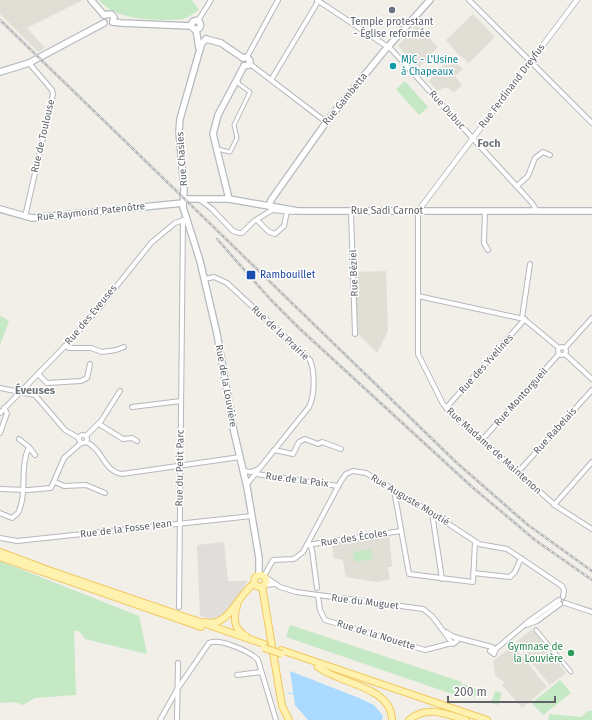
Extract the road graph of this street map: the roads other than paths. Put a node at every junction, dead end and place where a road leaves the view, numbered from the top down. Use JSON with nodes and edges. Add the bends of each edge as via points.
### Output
{"nodes":[{"id":1,"x":91,"y":0,"type":"edge"},
{"id":2,"x":211,"y":0,"type":"edge"},
{"id":3,"x":278,"y":0,"type":"edge"},
{"id":4,"x":318,"y":0,"type":"edge"},
{"id":5,"x":430,"y":0,"type":"edge"},
{"id":6,"x":469,"y":0,"type":"edge"},
{"id":7,"x":577,"y":0,"type":"edge"},
{"id":8,"x":104,"y":15,"type":"junction"},
{"id":9,"x":198,"y":20,"type":"joint"},
{"id":10,"x":113,"y":22,"type":"junction"},
{"id":11,"x":104,"y":23,"type":"junction"},
{"id":12,"x":195,"y":28,"type":"junction"},
{"id":13,"x":206,"y":39,"type":"junction"},
{"id":14,"x":388,"y":47,"type":"junction"},
{"id":15,"x":198,"y":56,"type":"junction"},
{"id":16,"x":245,"y":58,"type":"junction"},
{"id":17,"x":530,"y":62,"type":"junction"},
{"id":18,"x":29,"y":63,"type":"junction"},
{"id":19,"x":247,"y":65,"type":"junction"},
{"id":20,"x":0,"y":72,"type":"edge"},
{"id":21,"x":237,"y":79,"type":"junction"},
{"id":22,"x":271,"y":80,"type":"junction"},
{"id":23,"x":326,"y":122,"type":"junction"},
{"id":24,"x":592,"y":122,"type":"edge"},
{"id":25,"x":473,"y":137,"type":"junction"},
{"id":26,"x":216,"y":150,"type":"junction"},
{"id":27,"x":550,"y":155,"type":"dead end"},
{"id":28,"x":517,"y":186,"type":"junction"},
{"id":29,"x":184,"y":189,"type":"junction"},
{"id":30,"x":197,"y":198,"type":"junction"},
{"id":31,"x":219,"y":199,"type":"junction"},
{"id":32,"x":229,"y":199,"type":"junction"},
{"id":33,"x":183,"y":201,"type":"junction"},
{"id":34,"x":260,"y":205,"type":"junction"},
{"id":35,"x":271,"y":207,"type":"junction"},
{"id":36,"x":0,"y":208,"type":"edge"},
{"id":37,"x":212,"y":209,"type":"junction"},
{"id":38,"x":280,"y":211,"type":"junction"},
{"id":39,"x":291,"y":211,"type":"junction"},
{"id":40,"x":418,"y":211,"type":"junction"},
{"id":41,"x":484,"y":211,"type":"junction"},
{"id":42,"x":536,"y":211,"type":"junction"},
{"id":43,"x":592,"y":211,"type":"edge"},
{"id":44,"x":267,"y":212,"type":"junction"},
{"id":45,"x":351,"y":212,"type":"junction"},
{"id":46,"x":25,"y":217,"type":"junction"},
{"id":47,"x":257,"y":220,"type":"junction"},
{"id":48,"x":285,"y":221,"type":"junction"},
{"id":49,"x":184,"y":222,"type":"junction"},
{"id":50,"x":488,"y":250,"type":"dead end"},
{"id":51,"x":530,"y":264,"type":"dead end"},
{"id":52,"x":204,"y":279,"type":"junction"},
{"id":53,"x":418,"y":296,"type":"junction"},
{"id":54,"x":592,"y":318,"type":"edge"},
{"id":55,"x":524,"y":319,"type":"junction"},
{"id":56,"x":355,"y":334,"type":"dead end"},
{"id":57,"x":66,"y":346,"type":"junction"},
{"id":58,"x":124,"y":347,"type":"dead end"},
{"id":59,"x":559,"y":348,"type":"junction"},
{"id":60,"x":565,"y":348,"type":"junction"},
{"id":61,"x":559,"y":354,"type":"junction"},
{"id":62,"x":565,"y":354,"type":"junction"},
{"id":63,"x":90,"y":364,"type":"dead end"},
{"id":64,"x":38,"y":374,"type":"junction"},
{"id":65,"x":592,"y":379,"type":"edge"},
{"id":66,"x":0,"y":388,"type":"edge"},
{"id":67,"x":592,"y":390,"type":"edge"},
{"id":68,"x":120,"y":391,"type":"dead end"},
{"id":69,"x":20,"y":392,"type":"junction"},
{"id":70,"x":181,"y":401,"type":"junction"},
{"id":71,"x":132,"y":407,"type":"dead end"},
{"id":72,"x":4,"y":408,"type":"junction"},
{"id":73,"x":446,"y":408,"type":"junction"},
{"id":74,"x":0,"y":413,"type":"edge"},
{"id":75,"x":99,"y":424,"type":"junction"},
{"id":76,"x":0,"y":433,"type":"edge"},
{"id":77,"x":86,"y":436,"type":"junction"},
{"id":78,"x":19,"y":439,"type":"dead end"},
{"id":79,"x":482,"y":440,"type":"junction"},
{"id":80,"x":80,"y":441,"type":"junction"},
{"id":81,"x":137,"y":441,"type":"dead end"},
{"id":82,"x":86,"y":442,"type":"junction"},
{"id":83,"x":29,"y":447,"type":"junction"},
{"id":84,"x":341,"y":449,"type":"dead end"},
{"id":85,"x":274,"y":450,"type":"junction"},
{"id":86,"x":35,"y":454,"type":"dead end"},
{"id":87,"x":240,"y":457,"type":"junction"},
{"id":88,"x":592,"y":462,"type":"edge"},
{"id":89,"x":181,"y":466,"type":"junction"},
{"id":90,"x":258,"y":469,"type":"junction"},
{"id":91,"x":244,"y":471,"type":"junction"},
{"id":92,"x":518,"y":472,"type":"junction"},
{"id":93,"x":256,"y":474,"type":"junction"},
{"id":94,"x":55,"y":482,"type":"junction"},
{"id":95,"x":247,"y":484,"type":"junction"},
{"id":96,"x":338,"y":486,"type":"junction"},
{"id":97,"x":0,"y":489,"type":"edge"},
{"id":98,"x":23,"y":490,"type":"junction"},
{"id":99,"x":394,"y":490,"type":"junction"},
{"id":100,"x":105,"y":493,"type":"dead end"},
{"id":101,"x":554,"y":505,"type":"junction"},
{"id":102,"x":0,"y":513,"type":"edge"},
{"id":103,"x":432,"y":513,"type":"junction"},
{"id":104,"x":252,"y":516,"type":"junction"},
{"id":105,"x":180,"y":522,"type":"junction"},
{"id":106,"x":592,"y":529,"type":"edge"},
{"id":107,"x":401,"y":531,"type":"junction"},
{"id":108,"x":0,"y":538,"type":"edge"},
{"id":109,"x":475,"y":542,"type":"junction"},
{"id":110,"x":309,"y":545,"type":"junction"},
{"id":111,"x":0,"y":552,"type":"edge"},
{"id":112,"x":0,"y":557,"type":"edge"},
{"id":113,"x":521,"y":558,"type":"junction"},
{"id":114,"x":473,"y":573,"type":"junction"},
{"id":115,"x":263,"y":576,"type":"junction"},
{"id":116,"x":442,"y":579,"type":"junction"},
{"id":117,"x":255,"y":583,"type":"junction"},
{"id":118,"x":276,"y":584,"type":"junction"},
{"id":119,"x":263,"y":586,"type":"junction"},
{"id":120,"x":317,"y":588,"type":"dead end"},
{"id":121,"x":318,"y":596,"type":"junction"},
{"id":122,"x":241,"y":597,"type":"junction"},
{"id":123,"x":561,"y":602,"type":"junction"},
{"id":124,"x":179,"y":607,"type":"dead end"},
{"id":125,"x":592,"y":612,"type":"edge"},
{"id":126,"x":192,"y":619,"type":"junction"},
{"id":127,"x":536,"y":630,"type":"dead end"},
{"id":128,"x":454,"y":640,"type":"junction"},
{"id":129,"x":254,"y":641,"type":"junction"},
{"id":130,"x":264,"y":646,"type":"junction"},
{"id":131,"x":281,"y":652,"type":"junction"},
{"id":132,"x":178,"y":663,"type":"dead end"},
{"id":133,"x":318,"y":667,"type":"junction"},
{"id":134,"x":261,"y":672,"type":"junction"},
{"id":135,"x":571,"y":672,"type":"dead end"},
{"id":136,"x":237,"y":675,"type":"dead end"},
{"id":137,"x":178,"y":688,"type":"junction"},
{"id":138,"x":160,"y":720,"type":"edge"},
{"id":139,"x":177,"y":720,"type":"edge"},
{"id":140,"x":276,"y":720,"type":"edge"},
{"id":141,"x":289,"y":720,"type":"edge"},
{"id":142,"x":392,"y":720,"type":"edge"},
{"id":143,"x":409,"y":720,"type":"edge"},
{"id":144,"x":466,"y":720,"type":"edge"},
{"id":145,"x":476,"y":720,"type":"edge"},
{"id":146,"x":487,"y":720,"type":"edge"}],
"edges":[{"from":1,"to":8,"type":"main road"},
{"from":2,"to":9,"type":"street"},
{"from":3,"to":16,"type":"street"},
{"from":4,"to":14,"type":"street","name":"Rue Dubuc"},
{"from":4,"to":22,"type":"street"},
{"from":5,"to":14,"type":"main road","name":"Rue Gambetta"},
{"from":6,"to":17,"type":"street"},
{"from":7,"to":17,"type":"street","name":"Rue Ferdinand Dreyfus"},
{"from":8,"to":10,"type":"main road","via":[[111,14]]},
{"from":8,"to":11,"type":"main road"},
{"from":9,"to":12,"type":"main road","via":[[200,25]]},
{"from":10,"to":11,"type":"main road"},
{"from":10,"to":12,"type":"main road"},
{"from":11,"to":18,"type":"main road"},
{"from":12,"to":13,"type":"main road"},
{"from":12,"to":15,"type":"main road","via":[[199,42]]},
{"from":13,"to":15,"type":"main road"},
{"from":13,"to":16,"type":"main road","via":[[221,43]]},
{"from":14,"to":23,"type":"main road","name":"Rue Gambetta"},
{"from":14,"to":25,"type":"street","name":"Rue Dubuc"},
{"from":15,"to":29,"type":"main road","name":"Rue Chasles","via":[[180,125]]},
{"from":16,"to":19,"type":"main road","via":[[241,62]]},
{"from":17,"to":24,"type":"street"},
{"from":17,"to":25,"type":"street","name":"Rue Ferdinand Dreyfus"},
{"from":18,"to":20,"type":"main road"},
{"from":18,"to":46,"type":"street","name":"Rue de Toulouse","via":[[53,94]]},
{"from":19,"to":21,"type":"main road"},
{"from":19,"to":22,"type":"street"},
{"from":21,"to":26,"type":"main road","via":[[216,120],[213,134]]},
{"from":21,"to":26,"type":"street","via":[[239,84],[250,92],[234,125],[237,138],[230,152]]},
{"from":22,"to":23,"type":"street"},
{"from":23,"to":35,"type":"main road","name":"Rue Gambetta","via":[[270,200]]},
{"from":25,"to":28,"type":"street","name":"Rue Dubuc"},
{"from":25,"to":40,"type":"street","name":"Rue Ferdinand Dreyfus"},
{"from":26,"to":32,"type":"main road"},
{"from":27,"to":28,"type":"street","via":[[543,152],[535,158],[528,176]]},
{"from":28,"to":42,"type":"street","name":"Rue Dubuc"},
{"from":29,"to":30,"type":"main road"},
{"from":29,"to":33,"type":"main road","name":"Rue Chasles"},
{"from":30,"to":31,"type":"main road","name":"Rue Sadi Carnot"},
{"from":30,"to":33,"type":"main road","name":"Rue Sadi Carnot"},
{"from":30,"to":37,"type":"street"},
{"from":31,"to":32,"type":"main road","name":"Rue Sadi Carnot"},
{"from":31,"to":37,"type":"street","via":[[212,204]]},
{"from":32,"to":34,"type":"main road","name":"Rue Sadi Carnot"},
{"from":33,"to":46,"type":"main road","name":"Rue Raymond Patenôtre","via":[[66,215]]},
{"from":33,"to":49,"type":"main road","name":"Rue de la Louvière"},
{"from":34,"to":35,"type":"main road","name":"Rue Sadi Carnot"},
{"from":34,"to":44,"type":"street"},
{"from":35,"to":38,"type":"street"},
{"from":35,"to":39,"type":"main road","name":"Rue Sadi Carnot"},
{"from":35,"to":44,"type":"street"},
{"from":36,"to":46,"type":"main road","name":"Rue Raymond Patenôtre"},
{"from":37,"to":47,"type":"street","via":[[236,233],[242,233]]},
{"from":38,"to":39,"type":"street"},
{"from":38,"to":48,"type":"street"},
{"from":39,"to":45,"type":"main road","name":"Rue Sadi Carnot"},
{"from":39,"to":48,"type":"street"},
{"from":40,"to":41,"type":"main road","name":"Rue Sadi Carnot"},
{"from":40,"to":45,"type":"main road","name":"Rue Sadi Carnot"},
{"from":40,"to":53,"type":"street","name":"Rue Madame de Maintenon"},
{"from":41,"to":42,"type":"main road","name":"Rue Sadi Carnot"},
{"from":41,"to":50,"type":"street","via":[[484,243]]},
{"from":42,"to":43,"type":"main road","name":"Rue Sadi Carnot"},
{"from":44,"to":47,"type":"street"},
{"from":45,"to":56,"type":"street","name":"Rue Béziel"},
{"from":47,"to":48,"type":"street","via":[[269,232],[275,234]]},
{"from":49,"to":52,"type":"main road","name":"Rue de la Louvière"},
{"from":49,"to":57,"type":"street","name":"Rue des Eveuses","via":[[175,223],[150,242]]},
{"from":49,"to":70,"type":"street","name":"Rue du Petit Parc"},
{"from":51,"to":55,"type":"street"},
{"from":52,"to":85,"type":"street","name":"Rue de la Prairie","via":[[214,277],[227,283],[310,360],[313,367],[312,402]]},
{"from":52,"to":87,"type":"main road","name":"Rue de la Louvière"},
{"from":53,"to":55,"type":"street"},
{"from":53,"to":73,"type":"street","name":"Rue Madame de Maintenon","via":[[418,354]]},
{"from":54,"to":60,"type":"street"},
{"from":55,"to":59,"type":"street"},
{"from":55,"to":73,"type":"street","name":"Rue des Yvelines"},
{"from":57,"to":58,"type":"street","via":[[91,348],[102,352]]},
{"from":57,"to":64,"type":"street","name":"Rue des Eveuses"},
{"from":59,"to":60,"type":"street"},
{"from":59,"to":61,"type":"street"},
{"from":60,"to":62,"type":"street"},
{"from":61,"to":62,"type":"street"},
{"from":61,"to":79,"type":"street","name":"Rue Montorgueil"},
{"from":62,"to":65,"type":"street"},
{"from":63,"to":64,"type":"street","via":[[87,378],[81,380],[47,383]]},
{"from":64,"to":69,"type":"street","name":"Rue des Eveuses"},
{"from":66,"to":69,"type":"street"},
{"from":67,"to":92,"type":"street","name":"Rue Rabelais"},
{"from":68,"to":75,"type":"street"},
{"from":69,"to":72,"type":"street","name":"Rue des Eveuses"},
{"from":69,"to":80,"type":"street","via":[[35,396],[65,430]]},
{"from":70,"to":71,"type":"street"},
{"from":70,"to":89,"type":"street","name":"Rue du Petit Parc"},
{"from":72,"to":74,"type":"street","name":"Rue des Eveuses"},
{"from":72,"to":76,"type":"street","via":[[7,413]]},
{"from":73,"to":79,"type":"street","name":"Rue Madame de Maintenon"},
{"from":75,"to":77,"type":"street"},
{"from":75,"to":81,"type":"street","via":[[123,439],[132,438]]},
{"from":77,"to":80,"type":"street","via":[[82,435]]},
{"from":77,"to":82,"type":"street"},
{"from":78,"to":83,"type":"street"},
{"from":79,"to":92,"type":"street","name":"Rue Madame de Maintenon"},
{"from":80,"to":82,"type":"street"},
{"from":80,"to":94,"type":"street","via":[[64,459]]},
{"from":82,"to":89,"type":"street","via":[[94,447],[108,468],[120,474]]},
{"from":83,"to":86,"type":"street"},
{"from":83,"to":98,"type":"street","via":[[24,458]]},
{"from":84,"to":85,"type":"street","via":[[305,439],[299,442],[293,454]]},
{"from":85,"to":90,"type":"street","name":"Rue de la Prairie"},
{"from":87,"to":89,"type":"street"},
{"from":87,"to":91,"type":"main road","name":"Rue de la Louvière"},
{"from":88,"to":101,"type":"street"},
{"from":89,"to":105,"type":"street","name":"Rue du Petit Parc"},
{"from":90,"to":91,"type":"street"},
{"from":90,"to":93,"type":"street","name":"Rue de la Prairie"},
{"from":91,"to":95,"type":"main road","name":"Rue de la Louvière"},
{"from":92,"to":101,"type":"street","name":"Rue Madame de Maintenon"},
{"from":93,"to":95,"type":"street","name":"Rue de la Prairie"},
{"from":93,"to":96,"type":"street","name":"Rue de la Paix"},
{"from":94,"to":98,"type":"street","via":[[49,490]]},
{"from":94,"to":100,"type":"street","via":[[64,486],[86,485]]},
{"from":95,"to":104,"type":"main road","name":"Rue de la Louvière"},
{"from":96,"to":99,"type":"street","name":"Rue Auguste Moutié","via":[[344,476],[356,471],[366,473]]},
{"from":96,"to":110,"type":"street","name":"Rue Auguste Moutié"},
{"from":97,"to":98,"type":"street"},
{"from":98,"to":102,"type":"street","via":[[18,513],[12,518]]},
{"from":99,"to":103,"type":"street","name":"Rue Auguste Moutié"},
{"from":99,"to":107,"type":"street"},
{"from":101,"to":106,"type":"street","name":"Rue Madame de Maintenon"},
{"from":103,"to":109,"type":"street","name":"Rue Auguste Moutié"},
{"from":103,"to":116,"type":"street"},
{"from":104,"to":105,"type":"street","name":"Rue de la Fosse Jean"},
{"from":104,"to":115,"type":"main road","name":"Rue de la Louvière"},
{"from":105,"to":108,"type":"street","name":"Rue de la Fosse Jean","via":[[17,541]]},
{"from":105,"to":124,"type":"street","name":"Rue du Petit Parc"},
{"from":107,"to":110,"type":"street","name":"Rue des Écoles"},
{"from":107,"to":116,"type":"street","via":[[409,574]]},
{"from":109,"to":113,"type":"street","name":"Rue Auguste Moutié","via":[[507,549]]},
{"from":109,"to":114,"type":"street"},
{"from":110,"to":115,"type":"street","name":"Rue Auguste Moutié","via":[[295,558],[273,560]]},
{"from":110,"to":120,"type":"street","via":[[312,550]]},
{"from":111,"to":126,"type":"main road"},
{"from":112,"to":130,"type":"main road"},
{"from":113,"to":114,"type":"street","via":[[516,572],[510,577]]},
{"from":113,"to":123,"type":"street","name":"Rue Auguste Moutié","via":[[562,586],[563,597],[566,599]]},
{"from":114,"to":116,"type":"street","via":[[473,582]]},
{"from":115,"to":117,"type":"main road","via":[[255,578]]},
{"from":115,"to":118,"type":"street","name":"Rue du Muguet"},
{"from":115,"to":119,"type":"main road","via":[[266,580]]},
{"from":117,"to":119,"type":"main road","via":[[257,586]]},
{"from":117,"to":122,"type":"main road"},
{"from":118,"to":119,"type":"street","name":"Rue du Muguet"},
{"from":118,"to":121,"type":"street","name":"Rue du Muguet","via":[[296,592]]},
{"from":119,"to":141,"type":"main road","via":[[282,706]]},
{"from":121,"to":128,"type":"street","name":"Rue du Muguet","via":[[423,609]]},
{"from":121,"to":128,"type":"street","name":"Rue de la Nouette","via":[[325,620],[425,650]]},
{"from":122,"to":126,"type":"main road","via":[[228,615],[216,623]]},
{"from":122,"to":129,"type":"main road","via":[[235,613],[236,624],[242,633]]},
{"from":123,"to":125,"type":"street"},
{"from":123,"to":128,"type":"street","via":[[493,649],[463,639]]},
{"from":126,"to":129,"type":"main road"},
{"from":127,"to":135,"type":"street"},
{"from":129,"to":130,"type":"main road"},
{"from":130,"to":131,"type":"main road","bridge":true},
{"from":131,"to":133,"type":"main road"},
{"from":131,"to":146,"type":"main road"},
{"from":132,"to":137,"type":"street"},
{"from":133,"to":142,"type":"main road","via":[[380,697],[390,708]]},
{"from":133,"to":145,"type":"main road"},
{"from":134,"to":136,"type":"street"},
{"from":134,"to":137,"type":"street","via":[[258,660],[250,653],[217,641],[208,643]]},
{"from":134,"to":140,"type":"street"},
{"from":137,"to":138,"type":"street"},
{"from":137,"to":139,"type":"street"},
{"from":143,"to":144,"type":"main road","via":[[416,714],[431,711]]}]}
